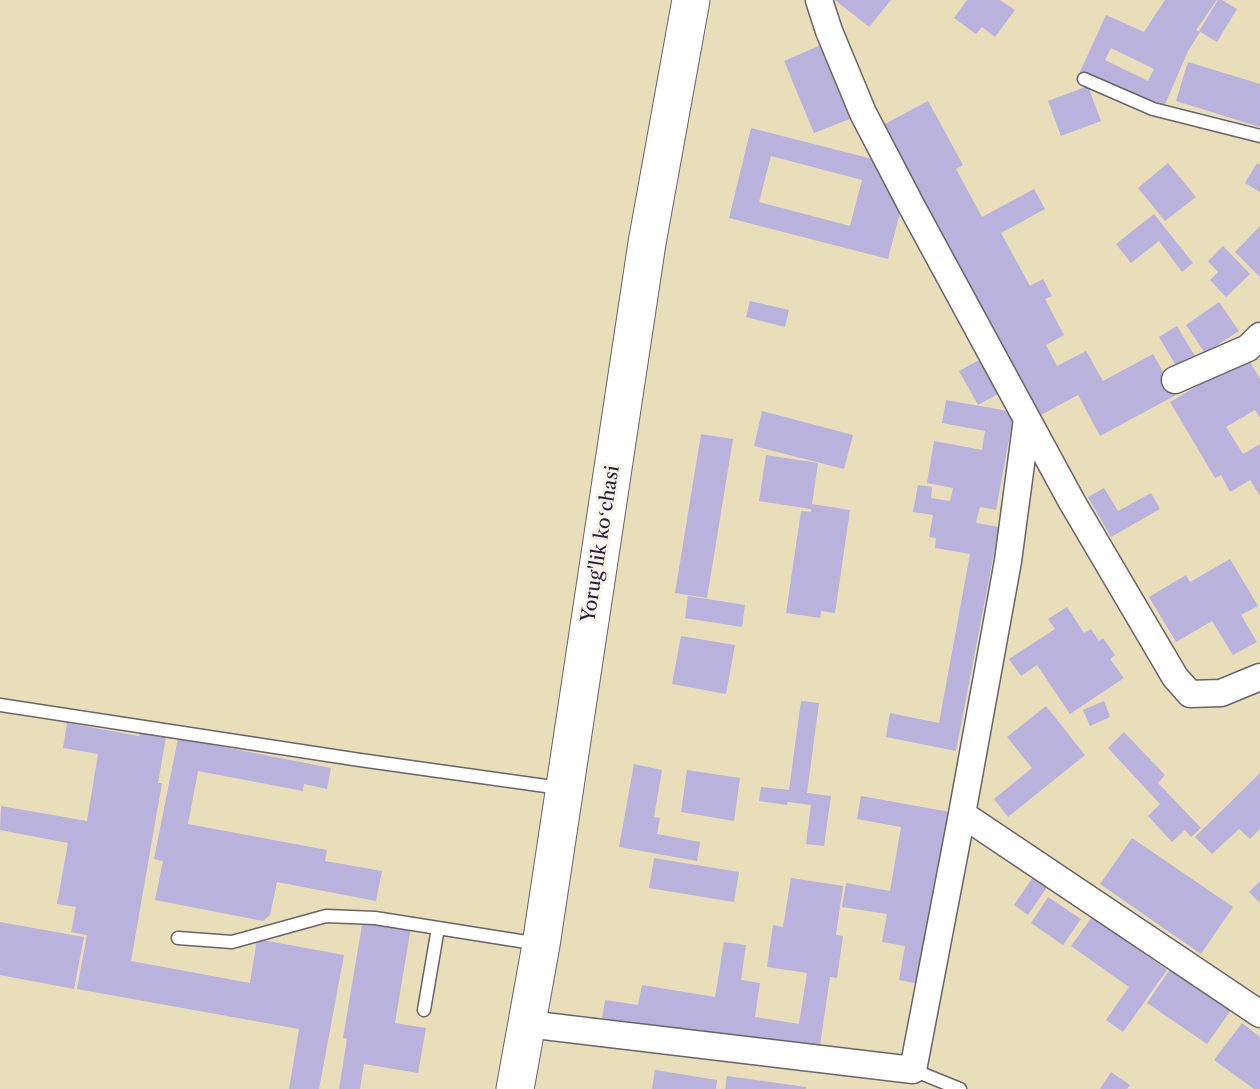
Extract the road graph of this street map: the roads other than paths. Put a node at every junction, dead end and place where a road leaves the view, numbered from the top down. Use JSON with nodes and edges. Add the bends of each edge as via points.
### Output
{"nodes":[{"id":1,"x":691,"y":0,"type":"edge"},
{"id":2,"x":819,"y":0,"type":"edge"},
{"id":3,"x":1084,"y":79,"type":"dead end"},
{"id":4,"x":1260,"y":136,"type":"edge"},
{"id":5,"x":1256,"y":351,"type":"edge"},
{"id":6,"x":1175,"y":380,"type":"dead end"},
{"id":7,"x":1027,"y":419,"type":"junction"},
{"id":8,"x":1260,"y":677,"type":"edge"},
{"id":9,"x":0,"y":705,"type":"edge"},
{"id":10,"x":564,"y":789,"type":"junction"},
{"id":11,"x":962,"y":814,"type":"junction"},
{"id":12,"x":438,"y":928,"type":"junction"},
{"id":13,"x":178,"y":938,"type":"dead end"},
{"id":14,"x":541,"y":945,"type":"junction"},
{"id":15,"x":424,"y":1010,"type":"dead end"},
{"id":16,"x":1260,"y":1014,"type":"edge"},
{"id":17,"x":527,"y":1024,"type":"junction"},
{"id":18,"x":913,"y":1070,"type":"junction"},
{"id":19,"x":515,"y":1089,"type":"edge"},
{"id":20,"x":960,"y":1089,"type":"edge"}],
"edges":[{"from":1,"to":10,"type":"main road","name":"Yorug'lik koʻchasi","via":[[647,243]]},
{"from":2,"to":7,"type":"street","via":[[863,113]]},
{"from":3,"to":4,"type":"lane","via":[[1153,109]]},
{"from":5,"to":6,"type":"street"},
{"from":7,"to":8,"type":"street","via":[[1175,677],[1190,694],[1221,693]]},
{"from":7,"to":11,"type":"street","via":[[1008,561]]},
{"from":9,"to":10,"type":"lane"},
{"from":10,"to":14,"type":"main road","name":"Yorug'lik koʻchasi"},
{"from":11,"to":16,"type":"street"},
{"from":11,"to":18,"type":"street"},
{"from":12,"to":13,"type":"lane","via":[[326,915],[232,942]]},
{"from":12,"to":14,"type":"lane"},
{"from":12,"to":15,"type":"lane"},
{"from":14,"to":17,"type":"main road","name":"Yorug'lik koʻchasi"},
{"from":17,"to":18,"type":"street"},
{"from":17,"to":19,"type":"main road","name":"Yorug'lik koʻchasi"},
{"from":18,"to":20,"type":"lane"}]}
